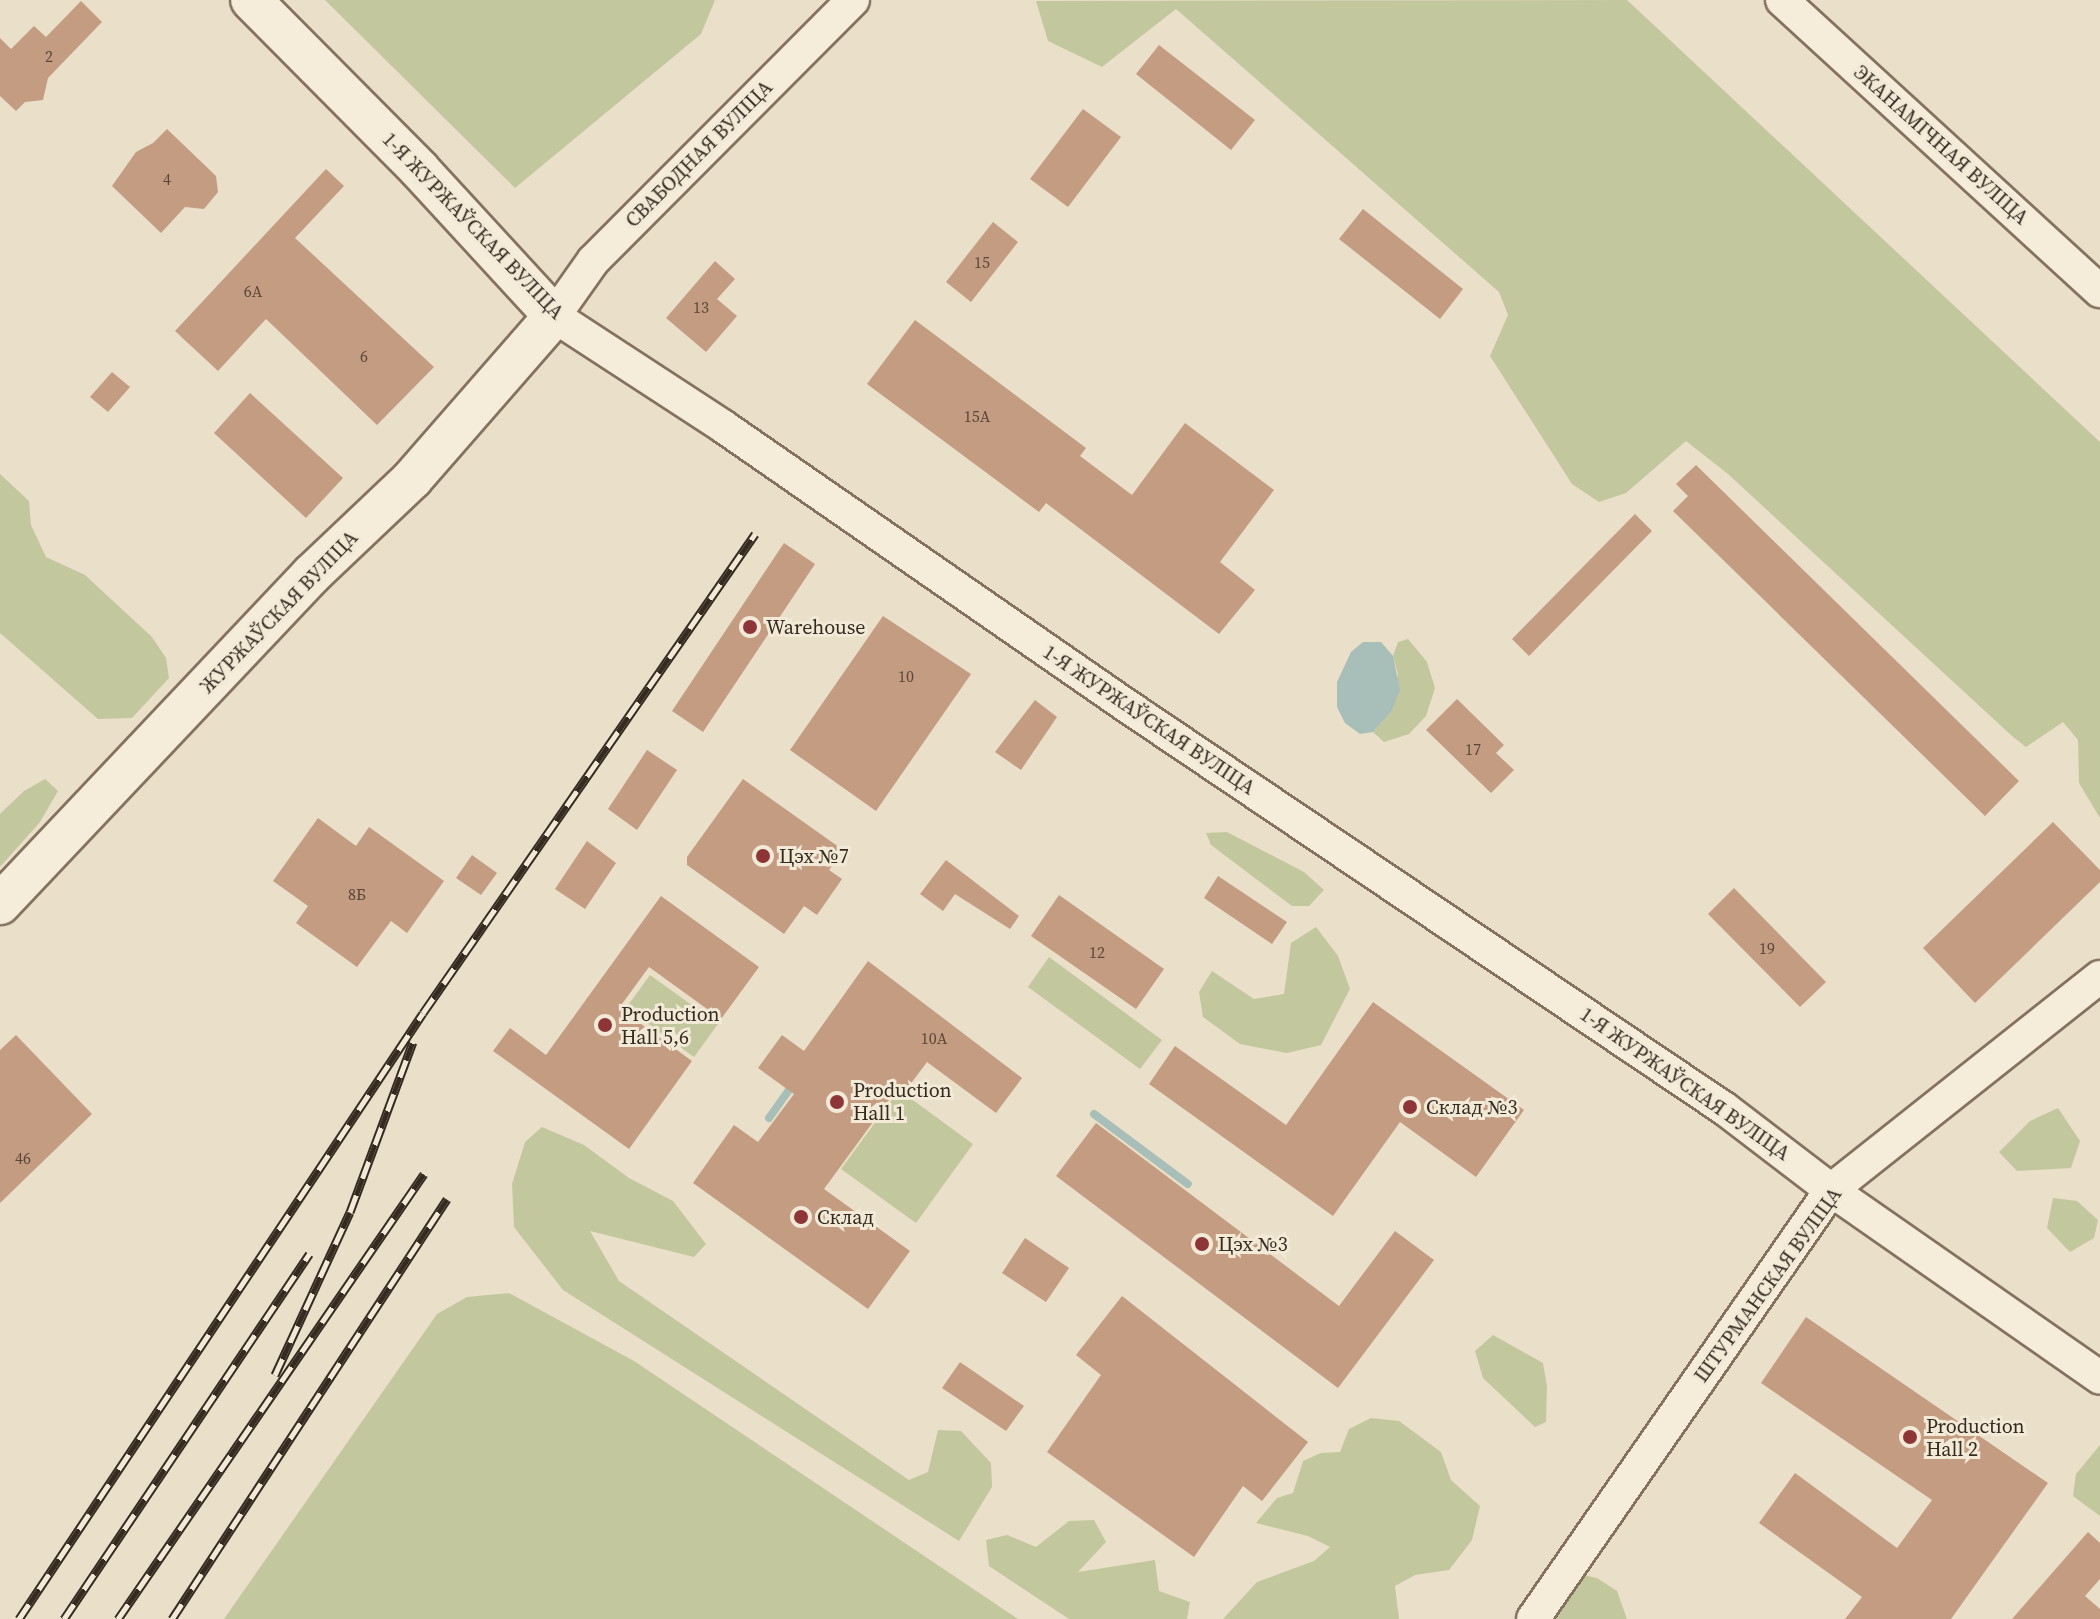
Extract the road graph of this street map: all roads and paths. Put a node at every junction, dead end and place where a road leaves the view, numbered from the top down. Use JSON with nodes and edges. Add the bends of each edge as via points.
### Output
{"nodes":[{"id":1,"x":251,"y":0,"type":"edge"},
{"id":2,"x":853,"y":0,"type":"edge"},
{"id":3,"x":1782,"y":0,"type":"edge"},
{"id":4,"x":2100,"y":291,"type":"edge"},
{"id":5,"x":554,"y":316,"type":"junction"},
{"id":6,"x":0,"y":904,"type":"edge"},
{"id":7,"x":2100,"y":977,"type":"edge"},
{"id":8,"x":1831,"y":1190,"type":"junction"},
{"id":9,"x":2100,"y":1378,"type":"edge"},
{"id":10,"x":1533,"y":1619,"type":"edge"}],
"edges":[{"from":1,"to":5,"type":"street","name":"1-Я ЖУРЖАЎСКАЯ ВУЛІЦА","via":[[419,169]]},
{"from":2,"to":5,"type":"street","name":"СВАБОДНАЯ ВУЛІЦА","via":[[593,261]]},
{"from":3,"to":4,"type":"street","name":"ЭКАНАМІЧНАЯ ВУЛІЦА"},
{"from":5,"to":6,"type":"street","name":"ЖУРЖАЎСКАЯ ВУЛІЦА","via":[[412,479],[312,574]]},
{"from":5,"to":8,"type":"street","name":"1-Я ЖУРЖАЎСКАЯ ВУЛІЦА","via":[[1725,1109]]},
{"from":7,"to":8,"type":"street","name":"ШТУРМАНСКАЯ ВУЛІЦА"},
{"from":8,"to":9,"type":"street","name":"1-Я ЖУРЖАЎСКАЯ ВУЛІЦА"},
{"from":8,"to":10,"type":"street","name":"ШТУРМАНСКАЯ ВУЛІЦА"}]}
